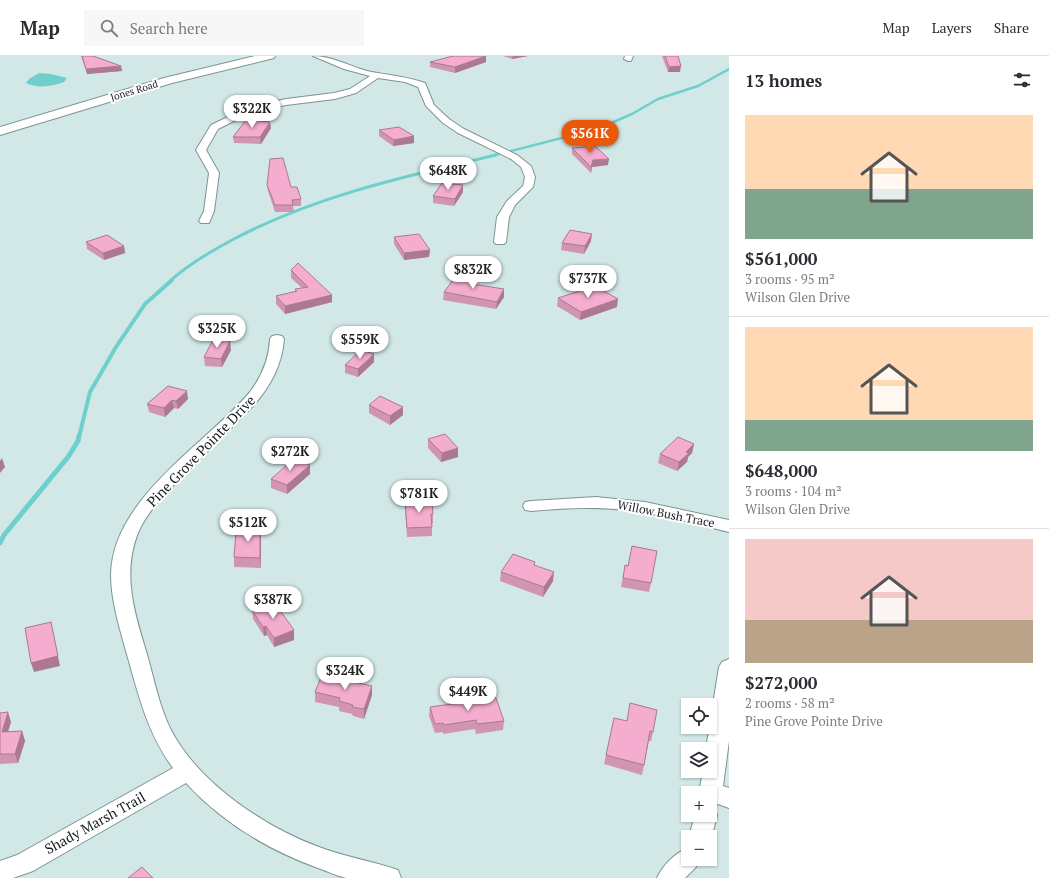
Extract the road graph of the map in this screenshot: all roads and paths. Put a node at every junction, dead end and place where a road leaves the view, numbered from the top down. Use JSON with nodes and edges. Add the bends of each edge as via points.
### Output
{"nodes":[{"id":1,"x":270,"y":56,"type":"edge"},
{"id":2,"x":317,"y":56,"type":"edge"},
{"id":3,"x":377,"y":75,"type":"junction"},
{"id":4,"x":0,"y":131,"type":"edge"},
{"id":5,"x":204,"y":221,"type":"dead end"},
{"id":6,"x":500,"y":242,"type":"dead end"},
{"id":7,"x":277,"y":339,"type":"dead end"},
{"id":8,"x":531,"y":506,"type":"dead end"},
{"id":9,"x":729,"y":526,"type":"edge"},
{"id":10,"x":729,"y":667,"type":"edge"},
{"id":11,"x":722,"y":767,"type":"edge"},
{"id":12,"x":188,"y":771,"type":"junction"},
{"id":13,"x":717,"y":796,"type":"edge"},
{"id":14,"x":681,"y":866,"type":"edge"},
{"id":15,"x":0,"y":872,"type":"edge"},
{"id":16,"x":389,"y":878,"type":"edge"},
{"id":17,"x":669,"y":878,"type":"edge"}],
"edges":[{"from":1,"to":4,"type":"street","name":"Jones Road","via":[[159,82]]},
{"from":2,"to":3,"type":"street"},
{"from":3,"to":5,"type":"street","via":[[353,91],[258,108],[214,126],[201,150],[214,173],[209,211]]},
{"from":3,"to":6,"type":"street","via":[[409,79],[422,85],[430,106],[446,121],[526,166],[530,178],[528,187],[511,203],[503,217]]},
{"from":7,"to":12,"type":"street","name":"Pine Grove Pointe Drive","via":[[274,363],[261,388],[153,497],[136,521],[125,544],[120,575],[122,606],[152,711],[167,741]]},
{"from":8,"to":9,"type":"street","name":"Willow Bush Trace","via":[[593,502],[618,504]]},
{"from":10,"to":11,"type":"street"},
{"from":11,"to":13,"type":"street"},
{"from":12,"to":15,"type":"street","name":"Shady Marsh Trail","via":[[25,863]]},
{"from":12,"to":16,"type":"street","name":"Pine Grove Pointe Drive","via":[[213,796],[277,840],[315,858]]},
{"from":14,"to":17,"type":"street"}]}
